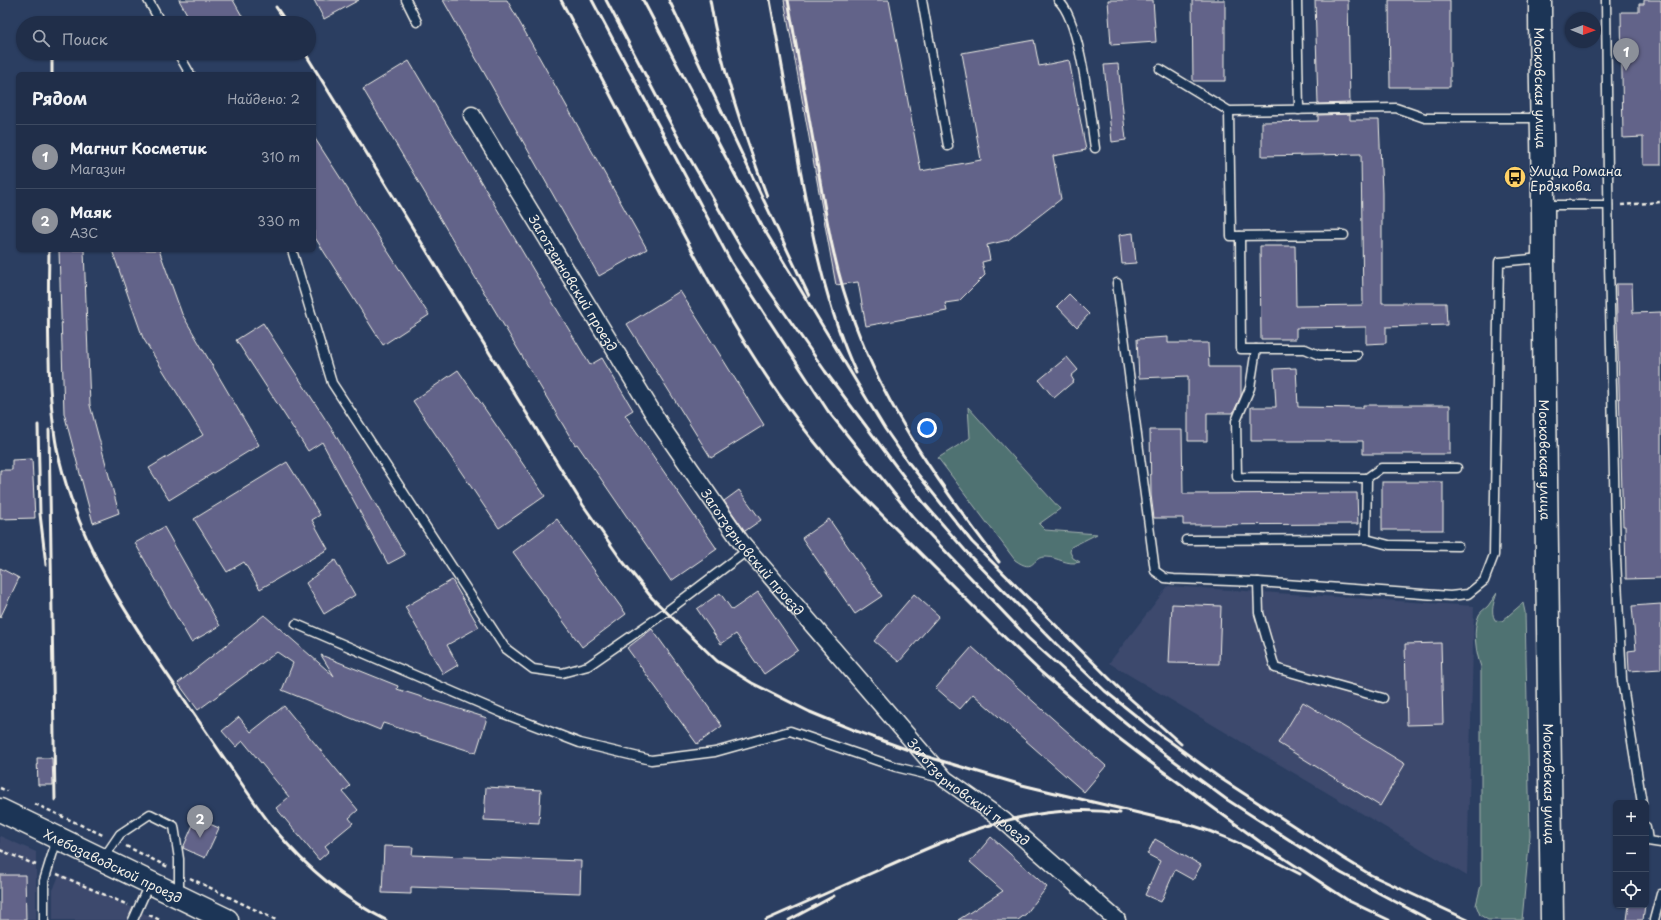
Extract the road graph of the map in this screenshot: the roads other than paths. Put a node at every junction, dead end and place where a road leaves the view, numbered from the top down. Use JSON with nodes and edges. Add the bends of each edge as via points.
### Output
{"nodes":[{"id":1,"x":148,"y":0,"type":"edge"},
{"id":2,"x":406,"y":0,"type":"edge"},
{"id":3,"x":922,"y":0,"type":"edge"},
{"id":4,"x":1058,"y":0,"type":"edge"},
{"id":5,"x":1297,"y":0,"type":"edge"},
{"id":6,"x":1540,"y":0,"type":"edge"},
{"id":7,"x":1606,"y":0,"type":"edge"},
{"id":8,"x":157,"y":16,"type":"edge"},
{"id":9,"x":417,"y":22,"type":"dead end"},
{"id":10,"x":182,"y":60,"type":"edge"},
{"id":11,"x":1160,"y":69,"type":"dead end"},
{"id":12,"x":189,"y":72,"type":"edge"},
{"id":13,"x":1300,"y":110,"type":"junction"},
{"id":14,"x":1229,"y":111,"type":"junction"},
{"id":15,"x":472,"y":115,"type":"dead end"},
{"id":16,"x":1541,"y":118,"type":"junction"},
{"id":17,"x":948,"y":146,"type":"dead end"},
{"id":18,"x":1095,"y":148,"type":"dead end"},
{"id":19,"x":1608,"y":205,"type":"junction"},
{"id":20,"x":1544,"y":206,"type":"junction"},
{"id":21,"x":1344,"y":235,"type":"dead end"},
{"id":22,"x":1240,"y":236,"type":"junction"},
{"id":23,"x":293,"y":252,"type":"edge"},
{"id":24,"x":1543,"y":258,"type":"junction"},
{"id":25,"x":1117,"y":283,"type":"dead end"},
{"id":26,"x":1256,"y":349,"type":"junction"},
{"id":27,"x":1357,"y":355,"type":"dead end"},
{"id":28,"x":1457,"y":468,"type":"dead end"},
{"id":29,"x":1366,"y":478,"type":"junction"},
{"id":30,"x":1366,"y":539,"type":"junction"},
{"id":31,"x":1186,"y":540,"type":"dead end"},
{"id":32,"x":1458,"y":546,"type":"dead end"},
{"id":33,"x":748,"y":550,"type":"junction"},
{"id":34,"x":1258,"y":582,"type":"junction"},
{"id":35,"x":296,"y":624,"type":"dead end"},
{"id":36,"x":1383,"y":698,"type":"dead end"},
{"id":37,"x":945,"y":779,"type":"junction"},
{"id":38,"x":1642,"y":800,"type":"edge"},
{"id":39,"x":7,"y":802,"type":"edge"},
{"id":40,"x":1647,"y":836,"type":"edge"},
{"id":41,"x":58,"y":837,"type":"junction"},
{"id":42,"x":1661,"y":842,"type":"edge"},
{"id":43,"x":103,"y":860,"type":"junction"},
{"id":44,"x":149,"y":883,"type":"junction"},
{"id":45,"x":1661,"y":894,"type":"edge"},
{"id":46,"x":179,"y":898,"type":"junction"},
{"id":47,"x":44,"y":920,"type":"edge"},
{"id":48,"x":133,"y":920,"type":"edge"},
{"id":49,"x":227,"y":920,"type":"edge"},
{"id":50,"x":1117,"y":920,"type":"edge"},
{"id":51,"x":1552,"y":920,"type":"edge"},
{"id":52,"x":1654,"y":920,"type":"edge"}],
"edges":[{"from":1,"to":8,"type":"lane"},
{"from":2,"to":9,"type":"lane"},
{"from":3,"to":17,"type":"lane"},
{"from":4,"to":18,"type":"lane","via":[[1066,11],[1079,47]]},
{"from":5,"to":13,"type":"lane"},
{"from":6,"to":16,"type":"main road","name":"Московская улица"},
{"from":7,"to":19,"type":"lane"},
{"from":10,"to":12,"type":"lane"},
{"from":11,"to":14,"type":"lane"},
{"from":13,"to":14,"type":"lane"},
{"from":13,"to":16,"type":"lane","via":[[1396,108],[1425,118]]},
{"from":14,"to":22,"type":"lane","via":[[1231,236]]},
{"from":15,"to":33,"type":"street","name":"Заготзерновский проезд","via":[[661,426]]},
{"from":16,"to":20,"type":"main road","name":"Московская улица"},
{"from":19,"to":20,"type":"lane"},
{"from":19,"to":38,"type":"lane","via":[[1616,559],[1622,680]]},
{"from":20,"to":24,"type":"main road","name":"Московская улица"},
{"from":21,"to":22,"type":"lane"},
{"from":22,"to":26,"type":"lane","via":[[1241,350]]},
{"from":23,"to":33,"type":"lane","via":[[332,383],[505,648],[533,669],[562,673],[588,666],[666,612]]},
{"from":24,"to":34,"type":"lane","via":[[1499,262],[1494,555],[1484,581],[1468,594],[1450,596]]},
{"from":24,"to":51,"type":"main road","name":"Московская улица"},
{"from":25,"to":34,"type":"lane","via":[[1155,571],[1165,578],[1174,579]]},
{"from":26,"to":27,"type":"lane","via":[[1304,349],[1320,355]]},
{"from":26,"to":29,"type":"lane","via":[[1250,388],[1236,421],[1237,477]]},
{"from":28,"to":29,"type":"lane","via":[[1381,468]]},
{"from":29,"to":30,"type":"lane"},
{"from":30,"to":31,"type":"lane"},
{"from":30,"to":32,"type":"lane","via":[[1389,545]]},
{"from":33,"to":37,"type":"street","name":"Заготзерновский проезд"},
{"from":34,"to":36,"type":"lane","via":[[1259,613],[1275,668]]},
{"from":35,"to":37,"type":"lane","via":[[502,714],[580,743],[651,760],[715,752],[790,731],[896,767]]},
{"from":37,"to":50,"type":"street","name":"Заготзерновский проезд","via":[[1003,820]]},
{"from":39,"to":41,"type":"main road","name":"Хлебозаводской проезд"},
{"from":40,"to":42,"type":"lane","via":[[1648,841]]},
{"from":41,"to":43,"type":"main road","name":"Хлебозаводской проезд"},
{"from":41,"to":47,"type":"lane","via":[[44,881]]},
{"from":43,"to":44,"type":"main road","name":"Хлебозаводской проезд"},
{"from":43,"to":46,"type":"lane","via":[[120,834],[150,814],[174,826],[179,860]]},
{"from":44,"to":46,"type":"main road","name":"Хлебозаводской проезд"},
{"from":44,"to":48,"type":"lane"},
{"from":45,"to":52,"type":"lane"},
{"from":46,"to":49,"type":"main road","name":"Хлебозаводской проезд"}]}
